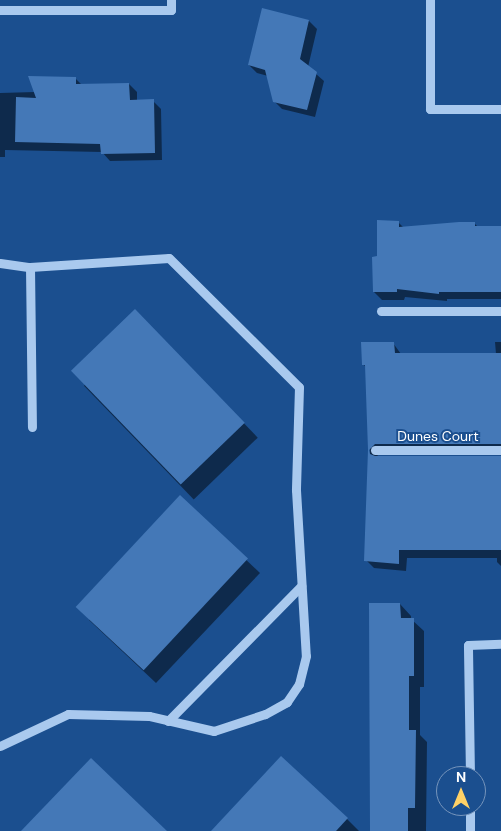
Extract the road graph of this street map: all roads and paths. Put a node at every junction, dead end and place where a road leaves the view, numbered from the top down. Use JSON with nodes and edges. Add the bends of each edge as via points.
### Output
{"nodes":[{"id":1,"x":430,"y":0,"type":"edge"},
{"id":2,"x":171,"y":5,"type":"edge"},
{"id":3,"x":0,"y":10,"type":"edge"},
{"id":4,"x":501,"y":109,"type":"edge"},
{"id":5,"x":0,"y":263,"type":"edge"},
{"id":6,"x":30,"y":268,"type":"junction"},
{"id":7,"x":381,"y":311,"type":"dead end"},
{"id":8,"x":501,"y":311,"type":"edge"},
{"id":9,"x":32,"y":427,"type":"dead end"},
{"id":10,"x":375,"y":450,"type":"dead end"},
{"id":11,"x":501,"y":450,"type":"edge"},
{"id":12,"x":302,"y":586,"type":"junction"},
{"id":13,"x":501,"y":644,"type":"edge"},
{"id":14,"x":168,"y":721,"type":"junction"},
{"id":15,"x":0,"y":746,"type":"edge"},
{"id":16,"x":470,"y":766,"type":"edge"},
{"id":17,"x":470,"y":816,"type":"edge"},
{"id":18,"x":470,"y":831,"type":"edge"}],
"edges":[{"from":1,"to":4,"type":"street","via":[[430,109]]},
{"from":2,"to":3,"type":"street"},
{"from":5,"to":6,"type":"street"},
{"from":6,"to":9,"type":"street"},
{"from":6,"to":12,"type":"street","via":[[169,258],[299,388],[296,490]]},
{"from":7,"to":8,"type":"street"},
{"from":10,"to":11,"type":"street","name":"Dunes Court"},
{"from":12,"to":14,"type":"street"},
{"from":12,"to":14,"type":"street","via":[[305,667],[287,702],[265,714],[214,731]]},
{"from":13,"to":16,"type":"street","via":[[468,645]]},
{"from":14,"to":15,"type":"street","via":[[148,716],[68,714]]},
{"from":17,"to":18,"type":"street"}]}
